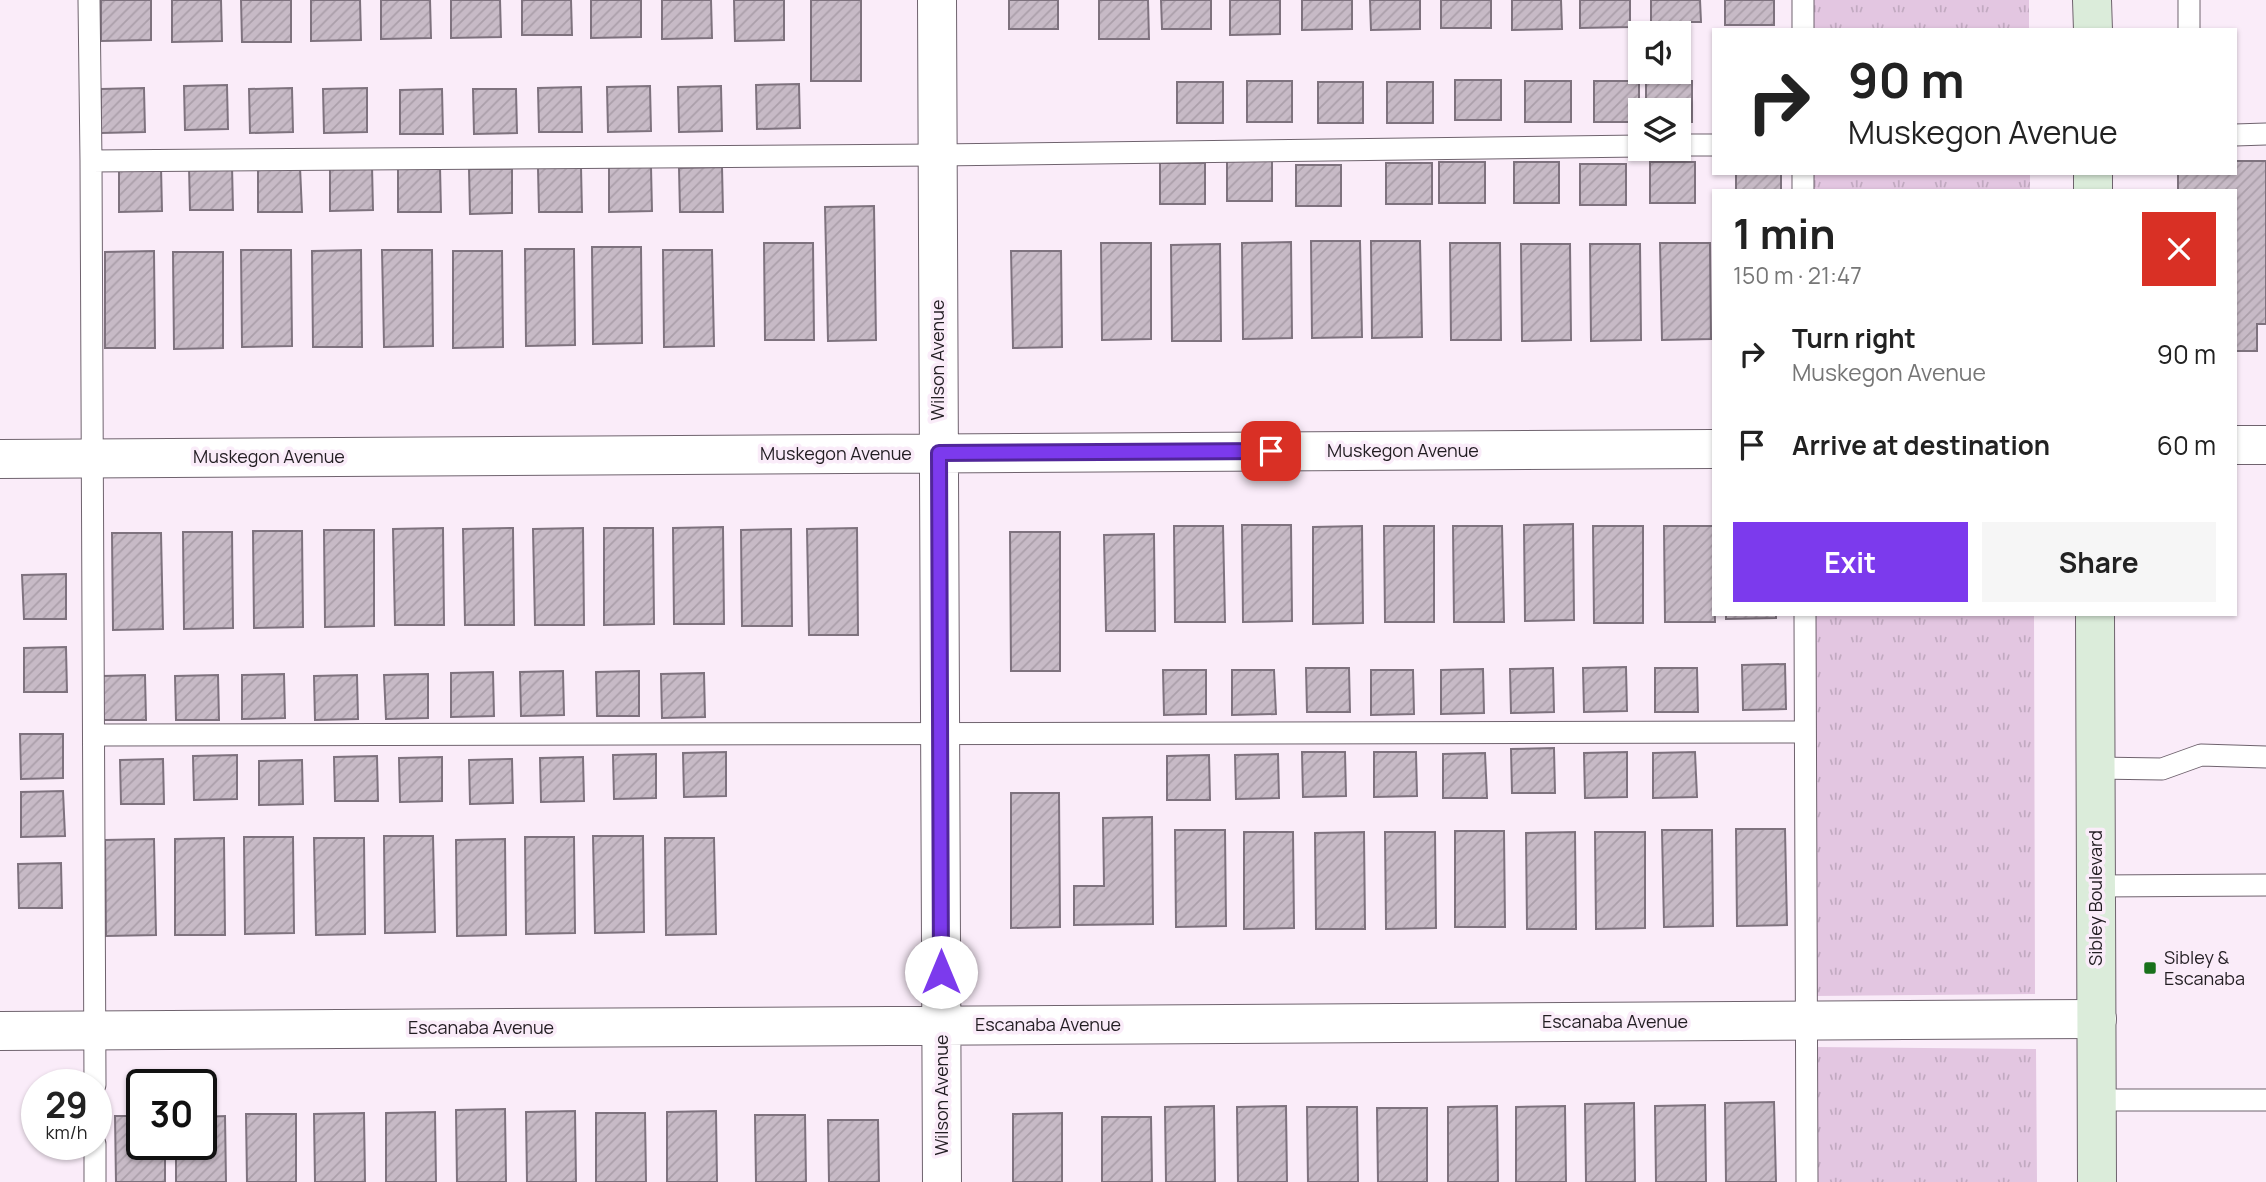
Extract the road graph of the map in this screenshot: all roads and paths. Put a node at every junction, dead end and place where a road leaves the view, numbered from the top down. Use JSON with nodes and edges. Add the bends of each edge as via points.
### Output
{"nodes":[{"id":1,"x":89,"y":0,"type":"edge"},
{"id":2,"x":937,"y":0,"type":"edge"},
{"id":3,"x":1803,"y":0,"type":"edge"},
{"id":4,"x":2092,"y":0,"type":"edge"},
{"id":5,"x":2189,"y":0,"type":"edge"},
{"id":6,"x":1803,"y":28,"type":"edge"},
{"id":7,"x":2093,"y":28,"type":"edge"},
{"id":8,"x":2189,"y":28,"type":"edge"},
{"id":9,"x":2266,"y":134,"type":"edge"},
{"id":10,"x":2237,"y":135,"type":"edge"},
{"id":11,"x":1691,"y":145,"type":"edge"},
{"id":12,"x":1712,"y":145,"type":"edge"},
{"id":13,"x":1628,"y":146,"type":"edge"},
{"id":14,"x":937,"y":155,"type":"junction"},
{"id":15,"x":91,"y":161,"type":"junction"},
{"id":16,"x":2237,"y":445,"type":"edge"},
{"id":17,"x":2266,"y":445,"type":"edge"},
{"id":18,"x":1712,"y":449,"type":"edge"},
{"id":19,"x":939,"y":453,"type":"junction"},
{"id":20,"x":93,"y":458,"type":"junction"},
{"id":21,"x":0,"y":459,"type":"edge"},
{"id":22,"x":1805,"y":616,"type":"edge"},
{"id":23,"x":2095,"y":616,"type":"edge"},
{"id":24,"x":1805,"y":732,"type":"junction"},
{"id":25,"x":940,"y":733,"type":"junction"},
{"id":26,"x":94,"y":735,"type":"junction"},
{"id":27,"x":2266,"y":757,"type":"edge"},
{"id":28,"x":2096,"y":768,"type":"junction"},
{"id":29,"x":2266,"y":885,"type":"edge"},
{"id":30,"x":2096,"y":886,"type":"junction"},
{"id":31,"x":2097,"y":1019,"type":"junction"},
{"id":32,"x":1806,"y":1021,"type":"junction"},
{"id":33,"x":941,"y":1026,"type":"junction"},
{"id":34,"x":94,"y":1030,"type":"junction"},
{"id":35,"x":0,"y":1031,"type":"edge"},
{"id":36,"x":95,"y":1069,"type":"edge"},
{"id":37,"x":2097,"y":1100,"type":"junction"},
{"id":38,"x":2266,"y":1100,"type":"edge"},
{"id":39,"x":95,"y":1160,"type":"edge"},
{"id":40,"x":95,"y":1182,"type":"edge"},
{"id":41,"x":942,"y":1182,"type":"edge"},
{"id":42,"x":1807,"y":1182,"type":"edge"},
{"id":43,"x":2097,"y":1182,"type":"edge"}],
"edges":[{"from":1,"to":15,"type":"lane"},
{"from":2,"to":14,"type":"street","name":"Wilson Avenue"},
{"from":3,"to":6,"type":"lane"},
{"from":4,"to":7,"type":"main road"},
{"from":5,"to":8,"type":"lane"},
{"from":9,"to":10,"type":"lane"},
{"from":11,"to":12,"type":"lane"},
{"from":13,"to":14,"type":"lane"},
{"from":14,"to":15,"type":"lane"},
{"from":14,"to":19,"type":"street","name":"Wilson Avenue"},
{"from":15,"to":20,"type":"lane"},
{"from":16,"to":17,"type":"street"},
{"from":18,"to":19,"type":"street","name":"Muskegon Avenue"},
{"from":19,"to":20,"type":"street","name":"Muskegon Avenue"},
{"from":19,"to":25,"type":"street","name":"Wilson Avenue"},
{"from":20,"to":21,"type":"street","name":"Muskegon Avenue"},
{"from":20,"to":26,"type":"lane"},
{"from":22,"to":24,"type":"lane"},
{"from":23,"to":28,"type":"main road","name":"Sibley Boulevard"},
{"from":24,"to":25,"type":"lane"},
{"from":24,"to":32,"type":"lane"},
{"from":25,"to":26,"type":"lane"},
{"from":25,"to":33,"type":"street","name":"Wilson Avenue"},
{"from":26,"to":34,"type":"lane"},
{"from":27,"to":28,"type":"lane","via":[[2201,755],[2162,769]]},
{"from":28,"to":30,"type":"main road","name":"Sibley Boulevard"},
{"from":29,"to":30,"type":"lane"},
{"from":30,"to":31,"type":"main road","name":"Sibley Boulevard"},
{"from":31,"to":32,"type":"street","name":"Escanaba Avenue"},
{"from":31,"to":37,"type":"main road","name":"Sibley Boulevard"},
{"from":32,"to":33,"type":"street","name":"Escanaba Avenue"},
{"from":32,"to":42,"type":"lane"},
{"from":33,"to":34,"type":"street","name":"Escanaba Avenue"},
{"from":33,"to":41,"type":"street","name":"Wilson Avenue"},
{"from":34,"to":35,"type":"street","name":"Escanaba Avenue"},
{"from":34,"to":36,"type":"lane"},
{"from":37,"to":38,"type":"lane"},
{"from":37,"to":43,"type":"main road","name":"Sibley Boulevard"},
{"from":39,"to":40,"type":"lane"}]}
